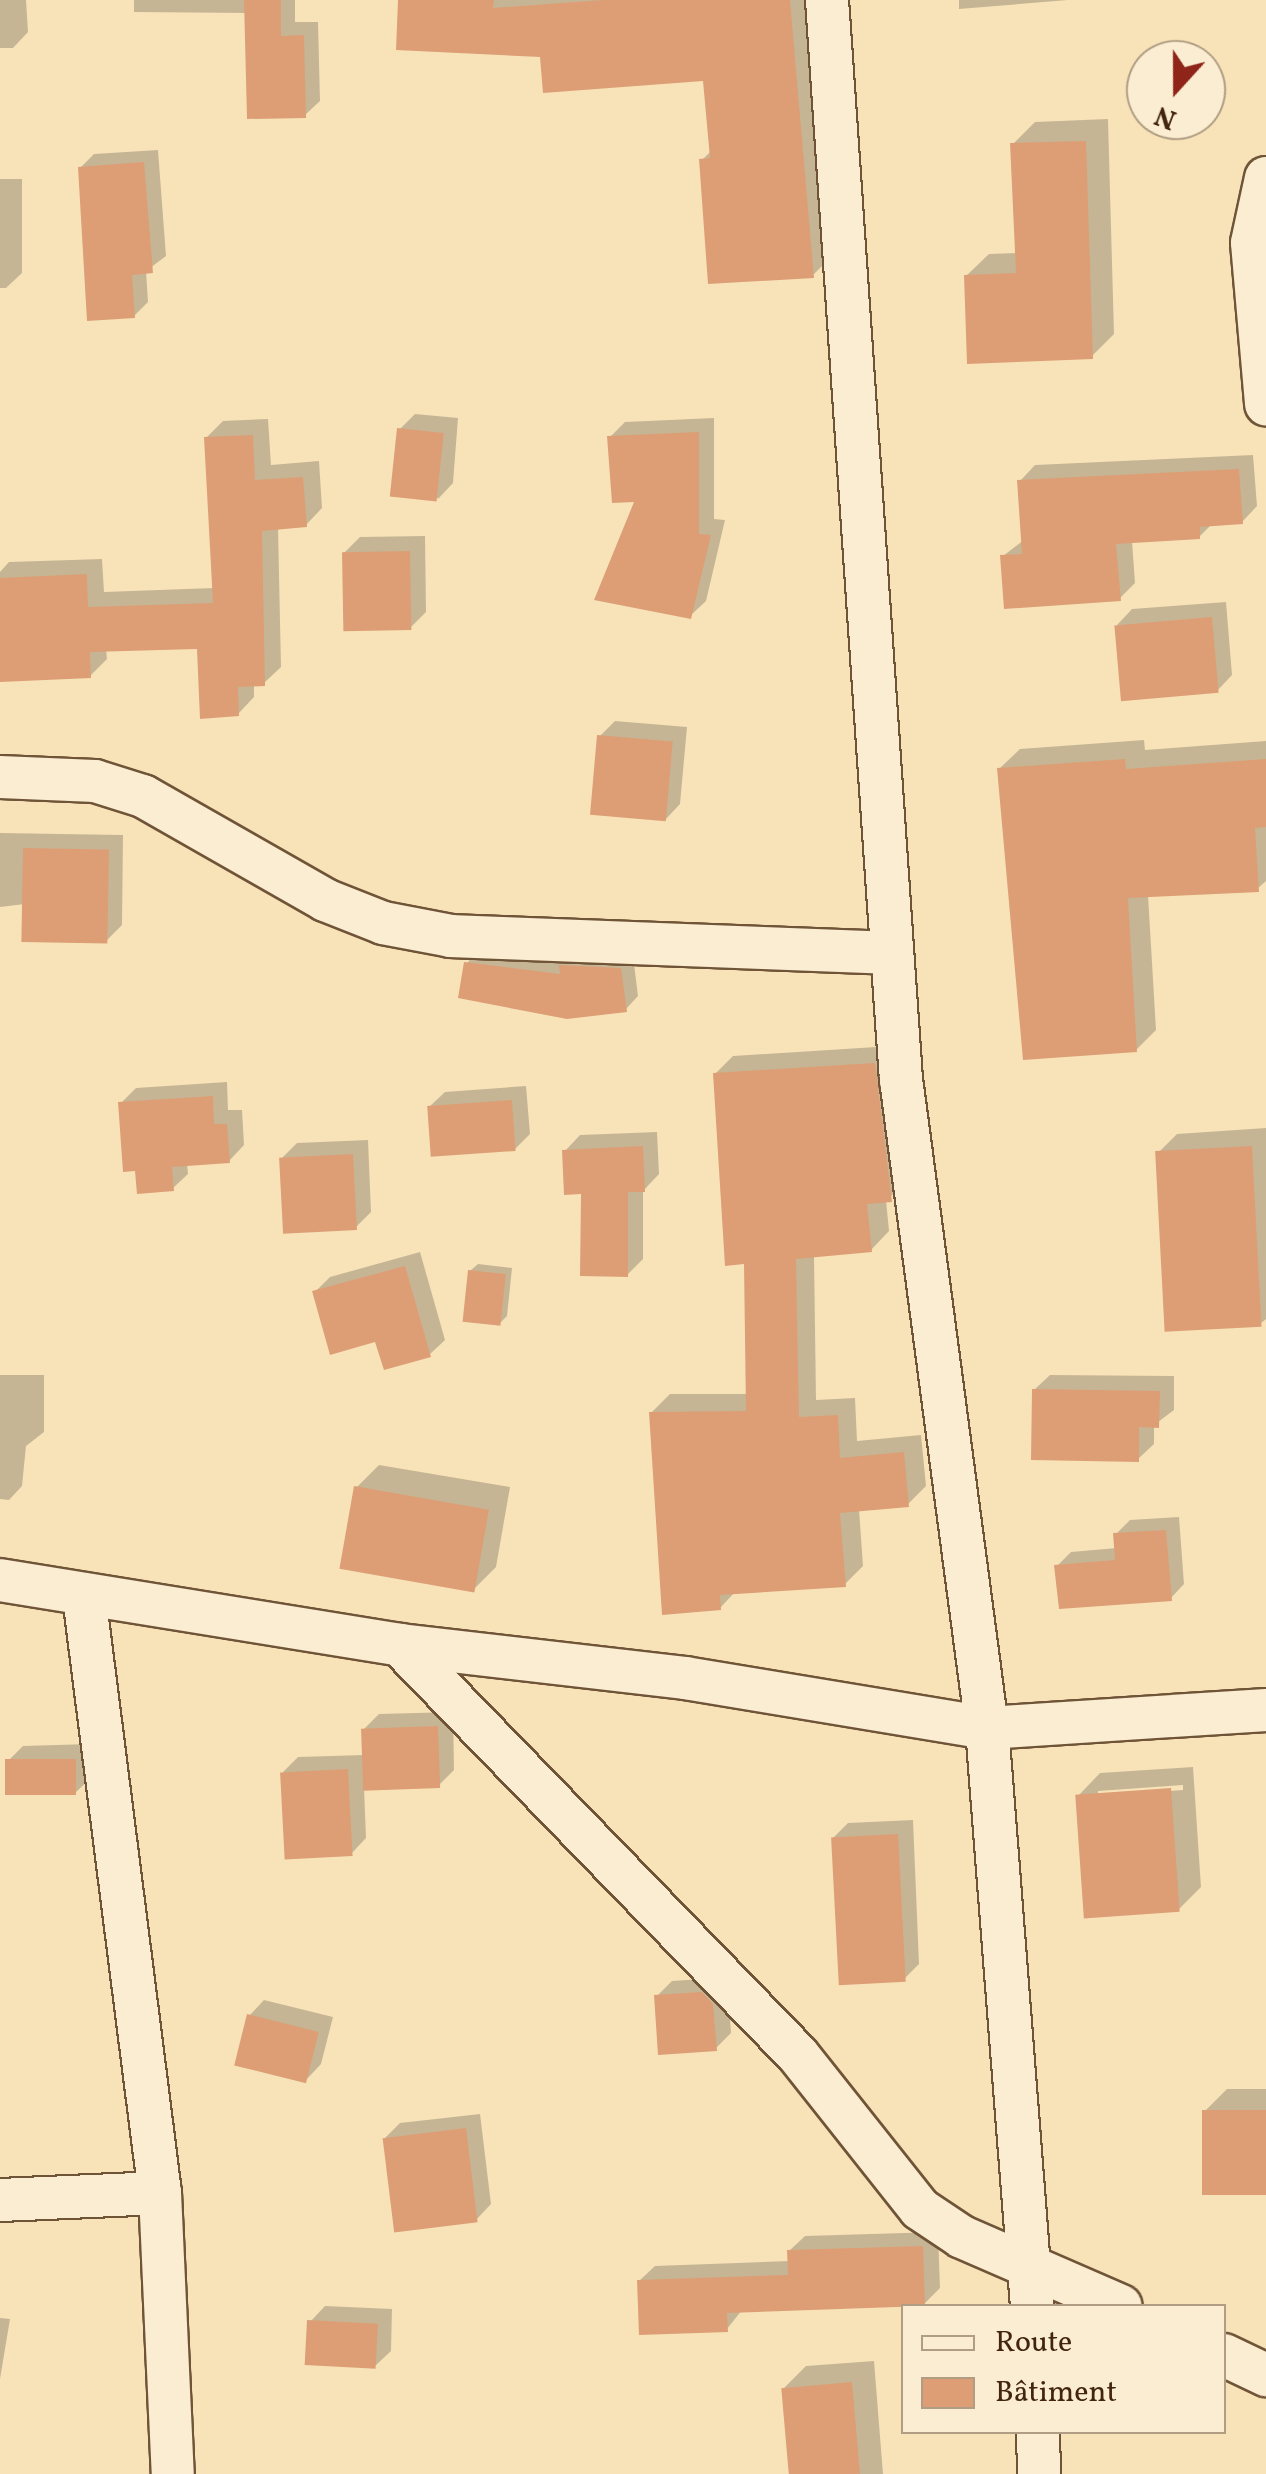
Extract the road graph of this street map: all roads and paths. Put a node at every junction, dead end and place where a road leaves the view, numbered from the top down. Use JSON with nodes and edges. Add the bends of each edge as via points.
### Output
{"nodes":[{"id":1,"x":827,"y":0,"type":"edge"},
{"id":2,"x":1266,"y":178,"type":"edge"},
{"id":3,"x":1266,"y":404,"type":"edge"},
{"id":4,"x":0,"y":778,"type":"edge"},
{"id":5,"x":892,"y":953,"type":"junction"},
{"id":6,"x":0,"y":1580,"type":"edge"},
{"id":7,"x":84,"y":1596,"type":"junction"},
{"id":8,"x":400,"y":1645,"type":"junction"},
{"id":9,"x":1266,"y":1710,"type":"edge"},
{"id":10,"x":986,"y":1728,"type":"junction"},
{"id":11,"x":160,"y":2193,"type":"junction"},
{"id":12,"x":0,"y":2200,"type":"edge"},
{"id":13,"x":1029,"y":2262,"type":"junction"},
{"id":14,"x":1032,"y":2304,"type":"edge"},
{"id":15,"x":1118,"y":2304,"type":"edge"},
{"id":16,"x":1226,"y":2356,"type":"edge"},
{"id":17,"x":1266,"y":2376,"type":"edge"},
{"id":18,"x":1038,"y":2434,"type":"edge"},
{"id":19,"x":173,"y":2474,"type":"edge"},
{"id":20,"x":1039,"y":2474,"type":"edge"}],
"edges":[{"from":1,"to":5,"type":"street"},
{"from":2,"to":3,"type":"street","via":[[1252,243]]},
{"from":4,"to":5,"type":"street","via":[[95,781],[143,796],[325,900],[383,923],[451,936]]},
{"from":5,"to":10,"type":"street","via":[[901,1079]]},
{"from":6,"to":7,"type":"street"},
{"from":7,"to":8,"type":"street"},
{"from":7,"to":11,"type":"street"},
{"from":8,"to":10,"type":"street","via":[[685,1678]]},
{"from":8,"to":13,"type":"street","via":[[798,2055],[920,2210],[962,2237]]},
{"from":9,"to":10,"type":"street"},
{"from":10,"to":13,"type":"street"},
{"from":11,"to":12,"type":"street"},
{"from":11,"to":19,"type":"street"},
{"from":13,"to":14,"type":"street"},
{"from":13,"to":15,"type":"street"},
{"from":16,"to":17,"type":"street"},
{"from":18,"to":20,"type":"street"}]}
